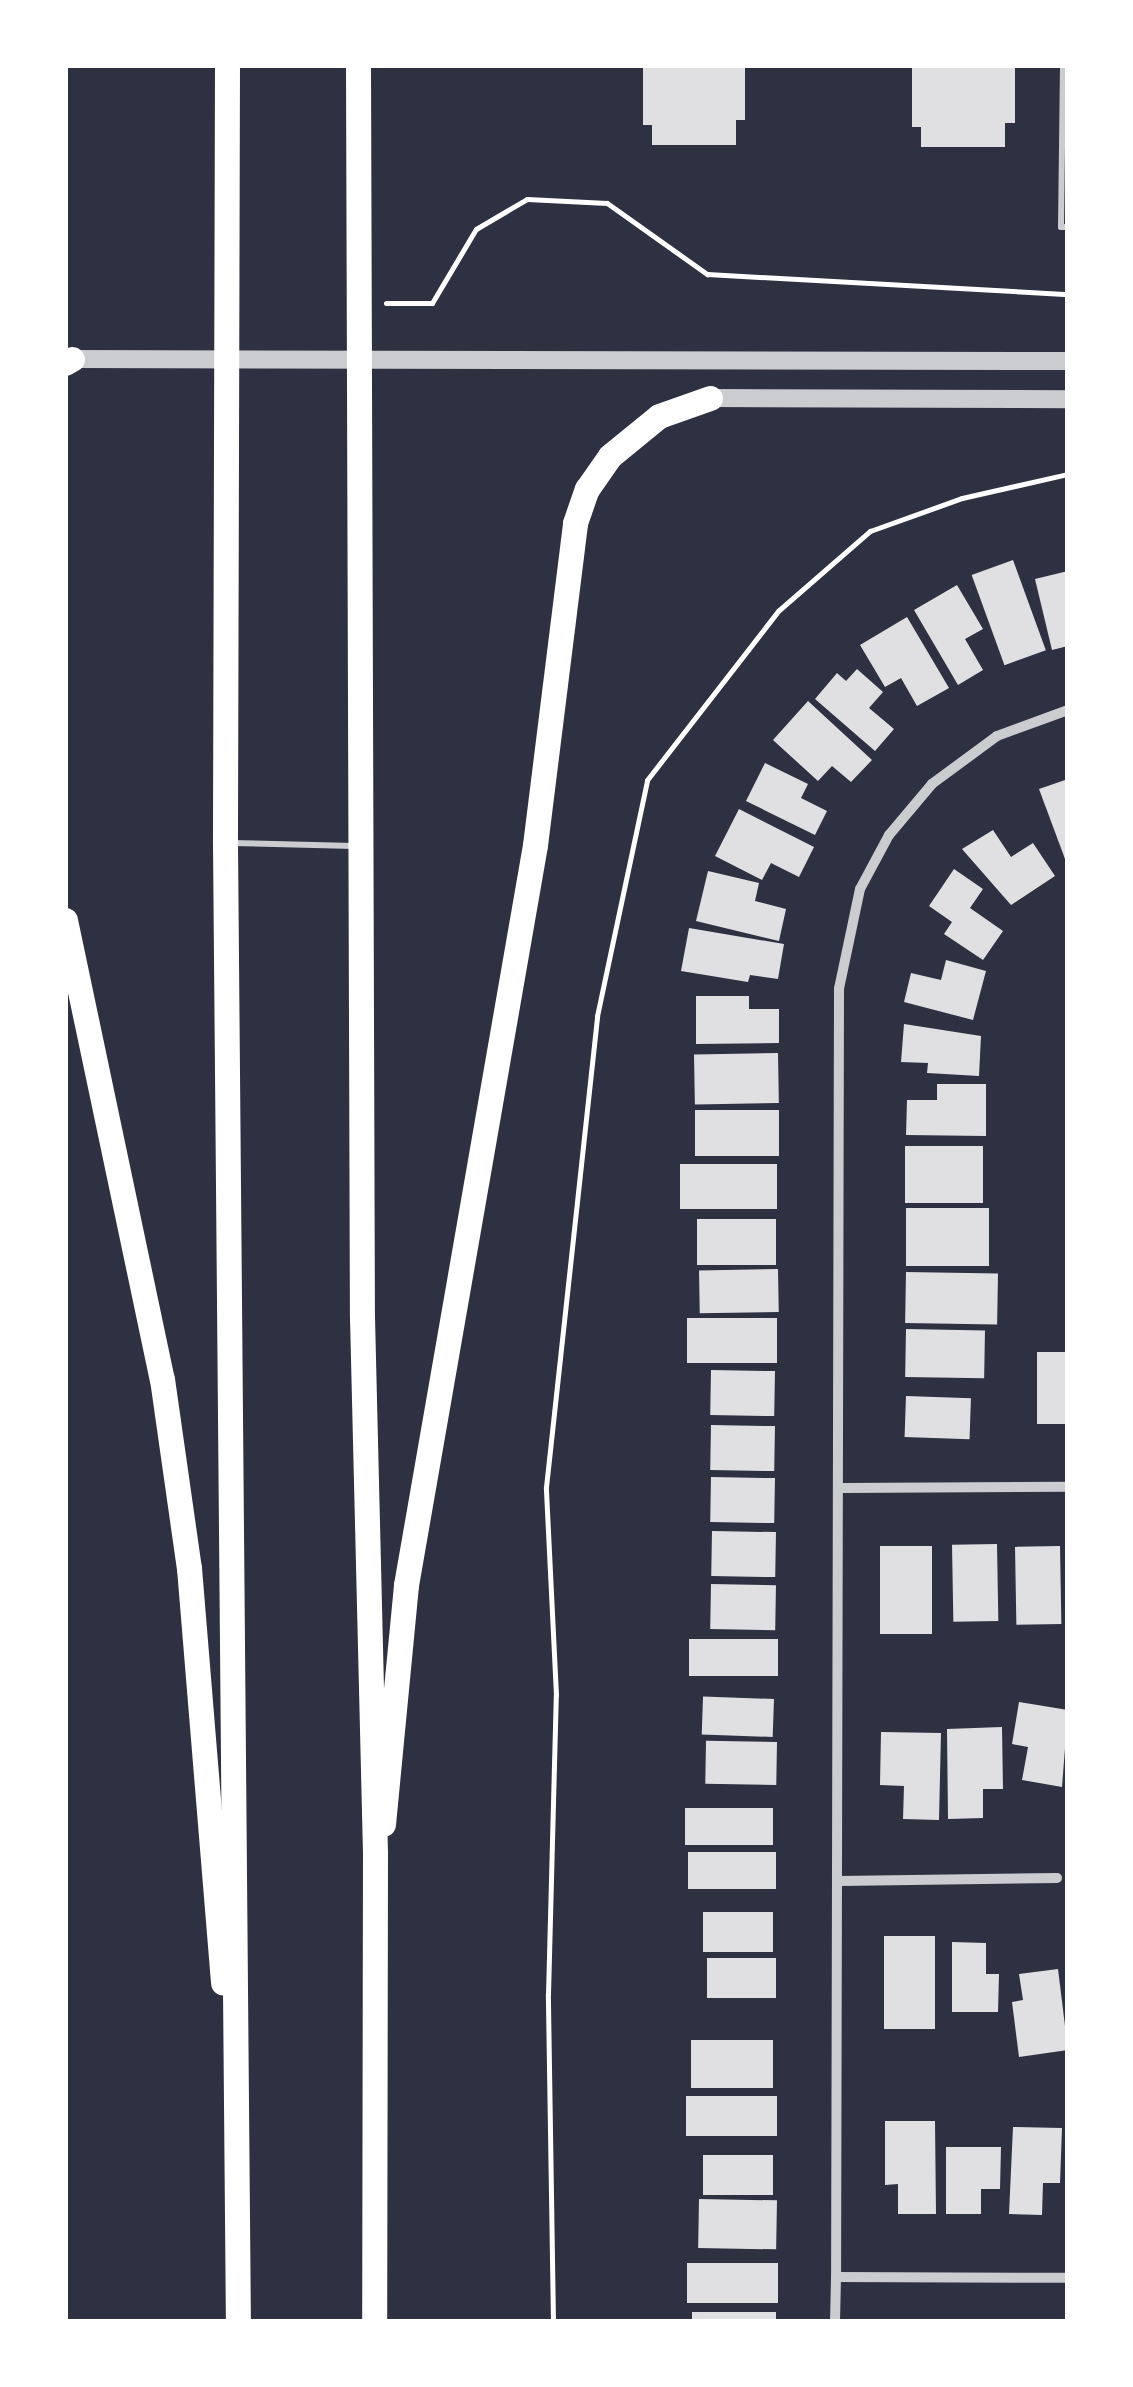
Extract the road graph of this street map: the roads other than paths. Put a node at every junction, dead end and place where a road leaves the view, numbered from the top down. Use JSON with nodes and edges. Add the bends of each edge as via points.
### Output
{"nodes":[{"id":1,"x":227,"y":65,"type":"edge"},
{"id":2,"x":358,"y":65,"type":"edge"},
{"id":3,"x":1063,"y":65,"type":"edge"},
{"id":4,"x":1068,"y":226,"type":"edge"},
{"id":5,"x":69,"y":361,"type":"edge"},
{"id":6,"x":1068,"y":361,"type":"edge"},
{"id":7,"x":710,"y":398,"type":"joint"},
{"id":8,"x":1068,"y":398,"type":"edge"},
{"id":9,"x":1068,"y":710,"type":"edge"},
{"id":10,"x":225,"y":843,"type":"junction"},
{"id":11,"x":359,"y":846,"type":"junction"},
{"id":12,"x":65,"y":920,"type":"edge"},
{"id":13,"x":1068,"y":1487,"type":"edge"},
{"id":14,"x":842,"y":1488,"type":"junction"},
{"id":15,"x":374,"y":1853,"type":"junction"},
{"id":16,"x":1056,"y":1878,"type":"dead end"},
{"id":17,"x":839,"y":1881,"type":"junction"},
{"id":18,"x":240,"y":2197,"type":"junction"},
{"id":19,"x":836,"y":2277,"type":"junction"},
{"id":20,"x":1068,"y":2278,"type":"edge"},
{"id":21,"x":238,"y":2322,"type":"edge"},
{"id":22,"x":374,"y":2322,"type":"edge"},
{"id":23,"x":835,"y":2322,"type":"edge"}],
"edges":[{"from":1,"to":10,"type":"highway"},
{"from":2,"to":11,"type":"highway"},
{"from":3,"to":4,"type":"lane","via":[[1061,227]]},
{"from":5,"to":6,"type":"street"},
{"from":7,"to":8,"type":"street"},
{"from":7,"to":15,"type":"highway","via":[[659,416],[610,456],[587,488],[575,524],[535,845],[406,1585],[390,1797]]},
{"from":9,"to":14,"type":"street","via":[[997,736],[932,784],[888,835],[860,889],[839,989]]},
{"from":10,"to":11,"type":"lane"},
{"from":10,"to":18,"type":"highway"},
{"from":11,"to":15,"type":"highway"},
{"from":12,"to":18,"type":"highway","via":[[162,1379],[189,1568]]},
{"from":13,"to":14,"type":"street"},
{"from":14,"to":17,"type":"street"},
{"from":15,"to":22,"type":"highway"},
{"from":16,"to":17,"type":"street"},
{"from":17,"to":19,"type":"street"},
{"from":18,"to":21,"type":"highway"},
{"from":19,"to":20,"type":"street"},
{"from":19,"to":23,"type":"street"}]}
